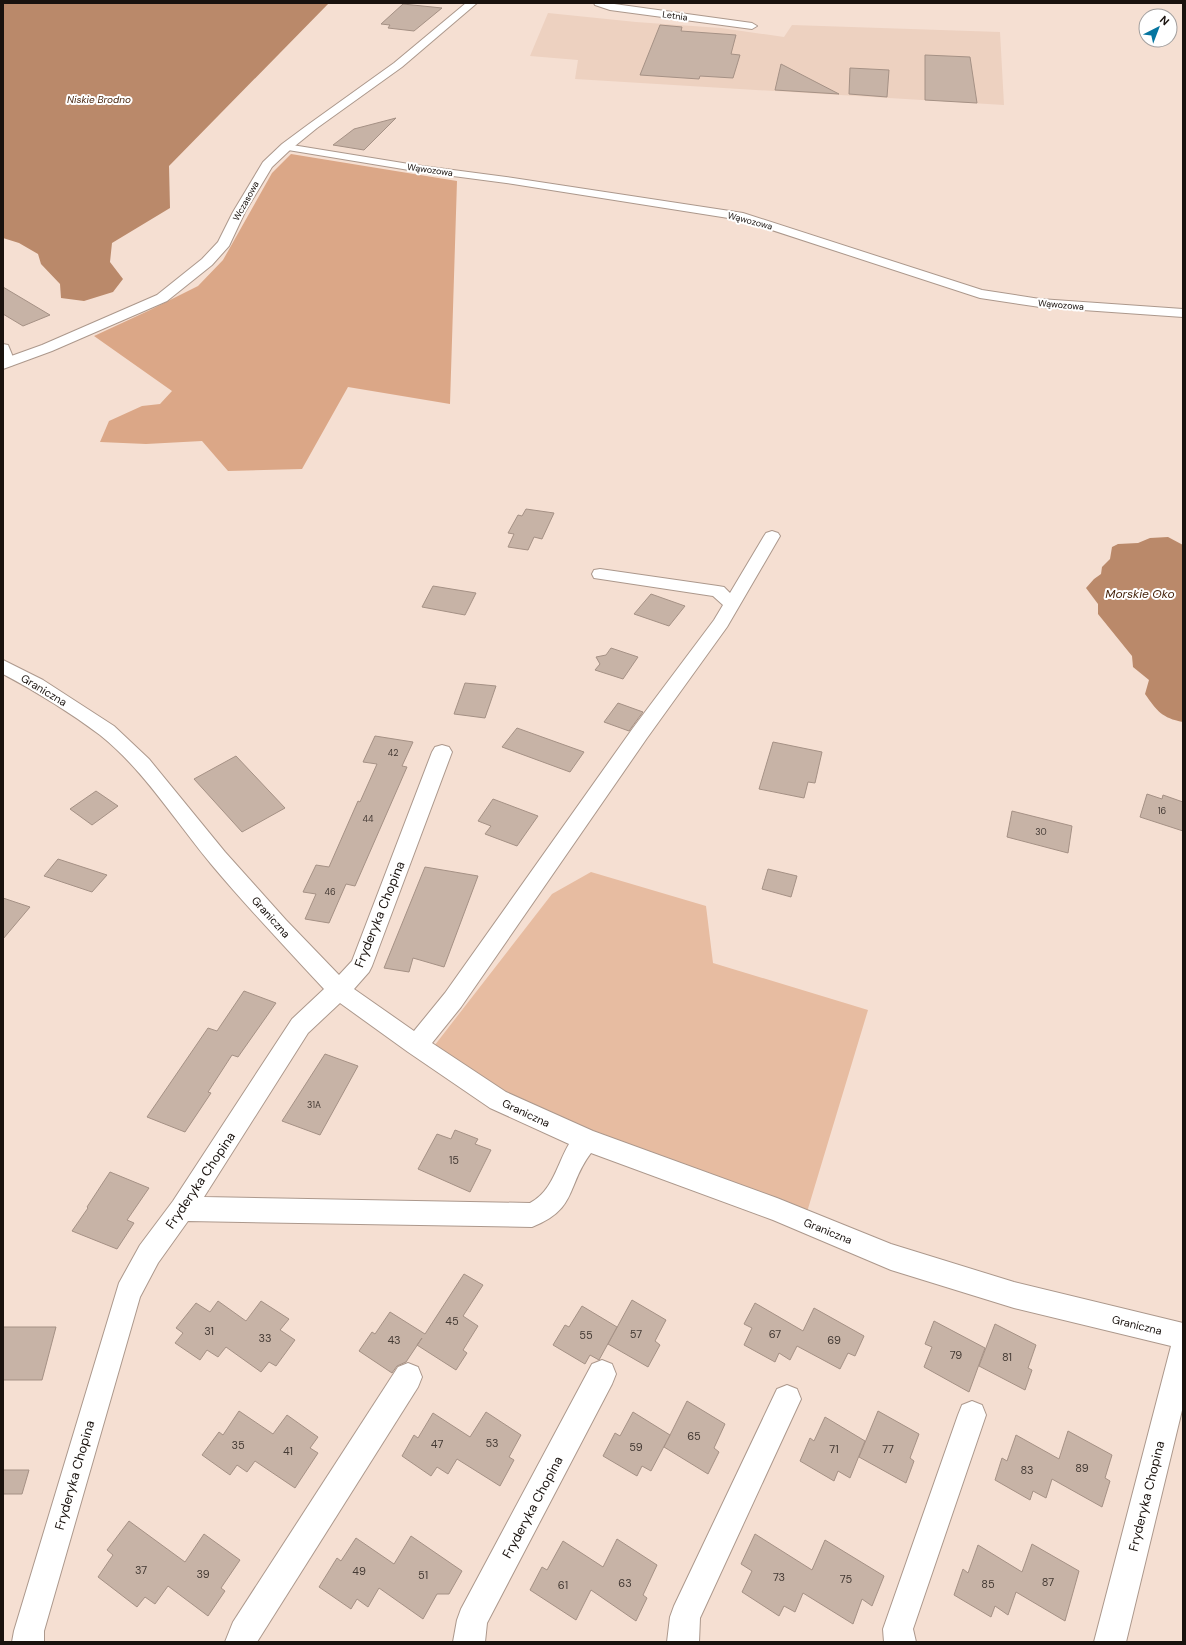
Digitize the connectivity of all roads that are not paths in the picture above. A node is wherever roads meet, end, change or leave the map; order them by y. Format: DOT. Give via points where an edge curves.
graph roads {
  1 [pos="472,3"];
  2 [pos="598,3"];
  3 [pos="752,26"];
  4 [pos="286,147"];
  5 [pos="1183,313"];
  6 [pos="3,348"];
  7 [pos="5,363"];
  8 [pos="772,536"];
  9 [pos="600,574"];
  10 [pos="732,604"];
  11 [pos="3,666"];
  12 [pos="442,752"];
  13 [pos="339,990"];
  14 [pos="416,1045"];
  15 [pos="586,1140"];
  16 [pos="182,1209"];
  17 [pos="1183,1336"];
  18 [pos="1183,1350"];
  19 [pos="602,1374"];
  20 [pos="408,1377"];
  21 [pos="786,1399"];
  22 [pos="972,1415"];
  23 [pos="28,1642"];
  24 [pos="241,1642"];
  25 [pos="469,1642"];
  26 [pos="683,1642"];
  27 [pos="900,1642"];
  28 [pos="1110,1642"];
  1 -- 4 [label="street, Wczasowa" via="398,65"];
  2 -- 3 [label="street, Letnia" via="610,7"];
  4 -- 5 [label="street, Wąwozowa" via="743,217 980,294 1040,303"];
  4 -- 7 [label="street, Wczasowa" via="266,165 224,243 207,262 162,298 47,348"];
  6 -- 7 [label="street"];
  8 -- 10 [label="street"];
  9 -- 10 [label="street" via="718,591"];
  10 -- 14 [label="street" via="453,1000"];
  11 -- 13 [label="street, Graniczna" via="43,688 107,731 142,764 238,881"];
  12 -- 13 [label="street, Fryderyka Chopina" via="361,966"];
  13 -- 14 [label="street, Graniczna"];
  13 -- 16 [label="street, Fryderyka Chopina" via="300,1026"];
  14 -- 15 [label="street, Graniczna" via="498,1100"];
  15 -- 16 [label="street" via="575,1155 555,1199 544,1210 532,1215"];
  15 -- 17 [label="street, Graniczna" via="777,1210 891,1257 1014,1295"];
  16 -- 23 [label="street, Fryderyka Chopina" via="149,1254 128,1292 33,1616"];
  18 -- 28 [label="street, Fryderyka Chopina"];
  19 -- 25 [label="street, Fryderyka Chopina" via="472,1620"];
  20 -- 24 [label="street"];
  21 -- 26 [label="street" via="685,1616"];
  22 -- 27 [label="street" via="898,1629"];
}
